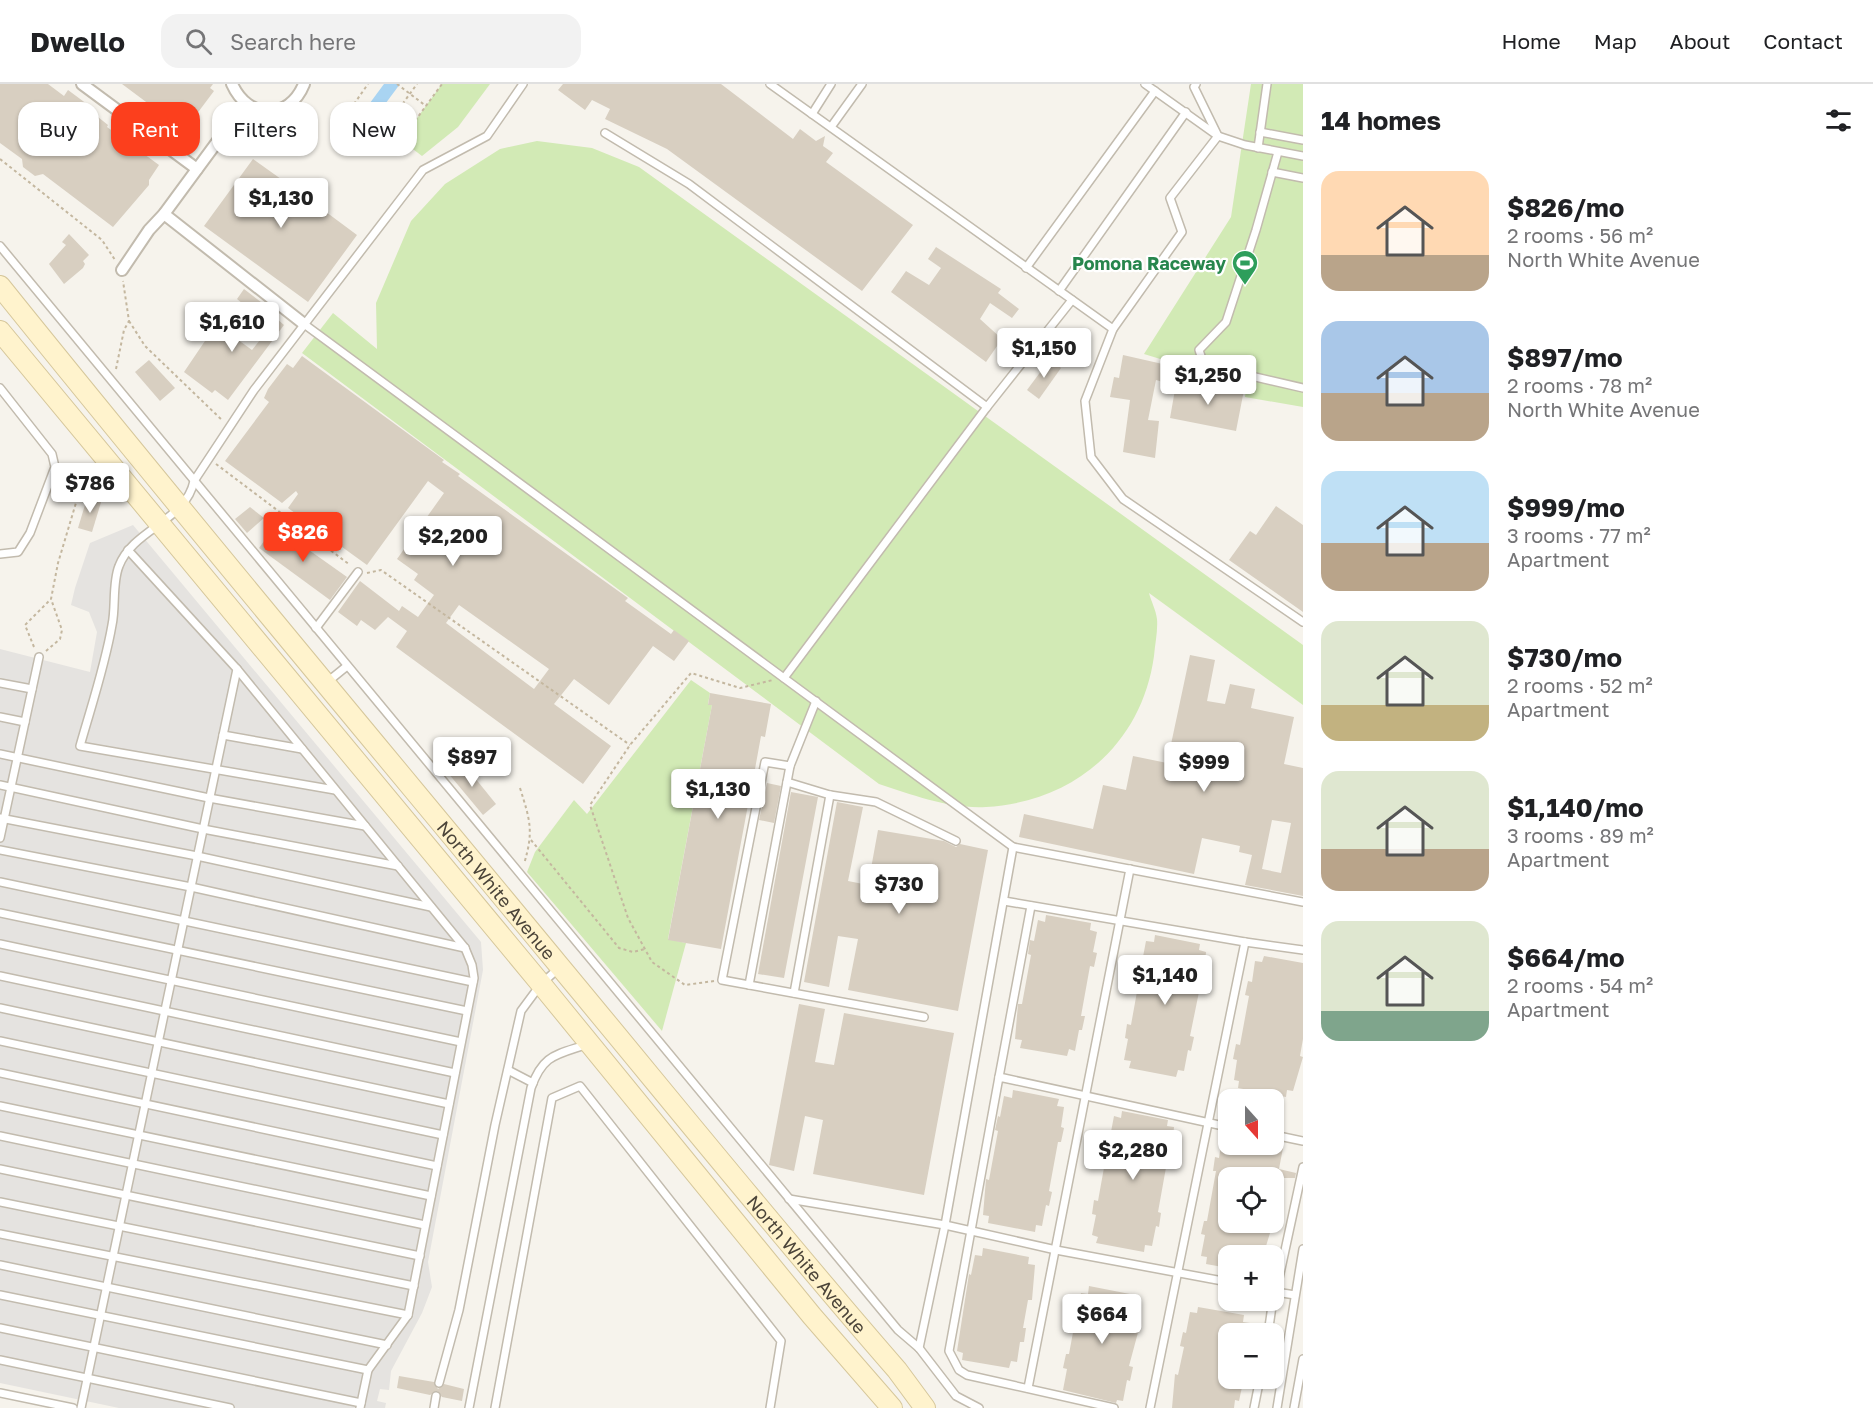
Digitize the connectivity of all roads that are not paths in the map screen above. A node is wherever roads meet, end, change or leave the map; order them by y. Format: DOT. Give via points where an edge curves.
graph roads {
  1 [pos="82,84"];
  2 [pos="232,84"];
  3 [pos="304,84"];
  4 [pos="523,84"];
  5 [pos="770,84"];
  6 [pos="831,84"];
  7 [pos="862,84"];
  8 [pos="1145,84"];
  9 [pos="1196,84"];
  10 [pos="1267,84"];
  11 [pos="1155,91"];
  12 [pos="244,102"];
  13 [pos="292,102"];
  14 [pos="1186,112"];
  15 [pos="812,114"];
  16 [pos="831,127"];
  17 [pos="1260,132"];
  18 [pos="605,133"];
  19 [pos="1218,135"];
  20 [pos="1303,140"];
  21 [pos="1258,148"];
  22 [pos="212,149"];
  23 [pos="1278,152"];
  24 [pos="1303,156"];
  25 [pos="197,169"];
  26 [pos="1272,172"];
  27 [pos="1303,178"];
  28 [pos="164,214"];
  29 [pos="0,246"];
  30 [pos="1026,268"];
  31 [pos="122,270"];
  32 [pos="0,286"];
  33 [pos="1059,291"];
  34 [pos="1072,300"];
  35 [pos="304,324"];
  36 [pos="1113,329"];
  37 [pos="0,331"];
  38 [pos="0,388"];
  39 [pos="1303,388"];
  40 [pos="987,407"];
  41 [pos="194,481"];
  42 [pos="178,508"];
  43 [pos="160,525"];
  44 [pos="128,550"];
  45 [pos="0,554"];
  46 [pos="358,572"];
  47 [pos="1303,622"];
  48 [pos="316,628"];
  49 [pos="39,657"];
  50 [pos="347,666"];
  51 [pos="237,669"];
  52 [pos="784,678"];
  53 [pos="0,682"];
  54 [pos="325,684"];
  55 [pos="32,689"];
  56 [pos="816,701"];
  57 [pos="0,717"];
  58 [pos="25,722"];
  59 [pos="223,735"];
  60 [pos="302,749"];
  61 [pos="0,754"];
  62 [pos="17,758"];
  63 [pos="790,766"];
  64 [pos="216,771"];
  65 [pos="787,782"];
  66 [pos="0,785"];
  67 [pos="11,787"];
  68 [pos="335,790"];
  69 [pos="830,795"];
  70 [pos="209,798"];
  71 [pos="2,818"];
  72 [pos="365,826"];
  73 [pos="203,829"];
  74 [pos="0,838"];
  75 [pos="956,841"];
  76 [pos="1013,847"];
  77 [pos="0,850"];
  78 [pos="197,856"];
  79 [pos="398,866"];
  80 [pos="1130,869"];
  81 [pos="0,882"];
  82 [pos="191,887"];
  83 [pos="1004,901"];
  84 [pos="1303,902"];
  85 [pos="1031,906"];
  86 [pos="431,907"];
  87 [pos="0,913"];
  88 [pos="184,920"];
  89 [pos="1121,921"];
  90 [pos="1245,942"];
  91 [pos="0,944"];
  92 [pos="465,948"];
  93 [pos="178,949"];
  94 [pos="1303,950"];
  95 [pos="561,967"];
  96 [pos="0,976"];
  97 [pos="171,981"];
  98 [pos="473,982"];
  99 [pos="542,984"];
  100 [pos="749,985"];
  101 [pos="794,993"];
  102 [pos="0,1008"];
  103 [pos="165,1011"];
  104 [pos="467,1011"];
  105 [pos="924,1017"];
  106 [pos="0,1041"];
  107 [pos="158,1041"];
  108 [pos="461,1042"];
  109 [pos="590,1044"];
  110 [pos="508,1070"];
  111 [pos="152,1072"];
  112 [pos="0,1073"];
  113 [pos="455,1073"];
  114 [pos="999,1077"];
  115 [pos="533,1083"];
  116 [pos="1086,1097"];
  117 [pos="449,1104"];
  118 [pos="145,1105"];
  119 [pos="0,1106"];
  120 [pos="1209,1123"];
  121 [pos="1218,1125"];
  122 [pos="139,1134"];
  123 [pos="443,1135"];
  124 [pos="0,1136"];
  125 [pos="1284,1137"];
  126 [pos="1303,1141"];
  127 [pos="133,1164"];
  128 [pos="437,1166"];
  129 [pos="1303,1167"];
  130 [pos="0,1169"];
  131 [pos="126,1196"];
  132 [pos="431,1196"];
  133 [pos="789,1199"];
  134 [pos="0,1202"];
  135 [pos="945,1225"];
  136 [pos="425,1226"];
  137 [pos="119,1227"];
  138 [pos="972,1231"];
  139 [pos="0,1234"];
  140 [pos="1303,1249"];
  141 [pos="1056,1250"];
  142 [pos="1284,1252"];
  143 [pos="420,1256"];
  144 [pos="113,1257"];
  145 [pos="0,1264"];
  146 [pos="1180,1271"];
  147 [pos="1218,1280"];
  148 [pos="414,1286"];
  149 [pos="106,1287"];
  150 [pos="1284,1293"];
  151 [pos="0,1295"];
  152 [pos="1295,1295"];
  153 [pos="101,1315"];
  154 [pos="408,1315"];
  155 [pos="0,1328"];
  156 [pos="387,1346"];
  157 [pos="94,1347"];
  158 [pos="919,1348"];
  159 [pos="1303,1359"];
  160 [pos="0,1360"];
  161 [pos="368,1370"];
  162 [pos="87,1379"];
  163 [pos="439,1383"];
  164 [pos="1028,1388"];
  165 [pos="1258,1389"];
  166 [pos="0,1393"];
  167 [pos="436,1396"];
  168 [pos="919,1401"];
  169 [pos="360,1405"];
  170 [pos="73,1408"];
  171 [pos="81,1408"];
  172 [pos="230,1408"];
  173 [pos="434,1408"];
  174 [pos="469,1408"];
  175 [pos="495,1408"];
  176 [pos="770,1408"];
  177 [pos="893,1408"];
  178 [pos="979,1408"];
  179 [pos="1114,1408"];
  180 [pos="1150,1408"];
  181 [pos="1254,1408"];
  182 [pos="1277,1408"];
  183 [pos="1294,1408"];
  1 -- 25 [label="street"];
  2 -- 12 [label="street"];
  3 -- 13 [label="street"];
  4 -- 35 [label="lane" via="487,136 423,170"];
  5 -- 15 [label="lane"];
  6 -- 15 [label="lane"];
  7 -- 16 [label="lane"];
  8 -- 11 [label="lane"];
  9 -- 19 [label="lane" via="1194,87"];
  10 -- 17 [label="lane"];
  11 -- 14 [label="lane"];
  11 -- 30 [label="lane"];
  14 -- 19 [label="lane"];
  14 -- 33 [label="lane"];
  15 -- 16 [label="lane"];
  16 -- 30 [label="lane"];
  17 -- 20 [label="lane"];
  17 -- 21 [label="lane"];
  18 -- 40 [label="lane" via="688,184"];
  19 -- 21 [label="lane"];
  19 -- 36 [label="lane" via="1170,198 1182,232"];
  21 -- 23 [label="lane"];
  22 -- 25 [label="street"];
  23 -- 24 [label="lane"];
  23 -- 26 [label="lane"];
  25 -- 28 [label="street"];
  26 -- 27 [label="lane"];
  26 -- 39 [label="lane" via="1226,321 1199,350 1204,364"];
  28 -- 31 [label="street"];
  28 -- 35 [label="street"];
  29 -- 41 [label="lane"];
  30 -- 33 [label="lane"];
  32 -- 42 [label="main road, North White Avenue"];
  33 -- 34 [label="lane"];
  34 -- 36 [label="lane"];
  34 -- 40 [label="lane"];
  35 -- 41 [label="lane"];
  35 -- 52 [label="lane"];
  36 -- 47 [label="lane" via="1085,401 1091,457 1123,499"];
  37 -- 43 [label="main road, North White Avenue"];
  38 -- 45 [label="lane" via="52,454 55,467 30,533 18,552"];
  40 -- 52 [label="lane"];
  41 -- 42 [label="lane" via="193,490"];
  41 -- 48 [label="lane"];
  42 -- 43 [label="lane"];
  42 -- 54 [label="main road, North White Avenue"];
  43 -- 44 [label="lane"];
  43 -- 99 [label="main road, North White Avenue"];
  44 -- 51 [label="lane"];
  44 -- 64 [label="lane" via="118,566 112,625 80,746"];
  46 -- 48 [label="lane"];
  48 -- 50 [label="lane"];
  49 -- 55 [label="lane"];
  50 -- 54 [label="lane"];
  50 -- 133 [label="lane"];
  51 -- 59 [label="lane"];
  51 -- 60 [label="lane"];
  52 -- 56 [label="lane"];
  53 -- 55 [label="lane"];
  54 -- 95 [label="main road, North White Avenue"];
  55 -- 58 [label="lane"];
  56 -- 63 [label="lane"];
  56 -- 76 [label="lane"];
  57 -- 58 [label="lane"];
  58 -- 62 [label="lane"];
  59 -- 60 [label="lane"];
  59 -- 64 [label="lane"];
  60 -- 68 [label="lane"];
  61 -- 62 [label="lane"];
  62 -- 67 [label="lane"];
  62 -- 70 [label="lane"];
  63 -- 65 [label="lane"];
  63 -- 100 [label="lane" via="765,762 722,980"];
  64 -- 68 [label="lane"];
  64 -- 70 [label="lane"];
  65 -- 69 [label="lane"];
  65 -- 100 [label="lane"];
  66 -- 67 [label="lane"];
  67 -- 71 [label="lane"];
  67 -- 73 [label="lane"];
  68 -- 72 [label="lane"];
  69 -- 75 [label="lane" via="876,802"];
  69 -- 101 [label="lane"];
  70 -- 72 [label="lane"];
  70 -- 73 [label="lane"];
  71 -- 74 [label="lane"];
  71 -- 78 [label="lane"];
  72 -- 79 [label="lane"];
  73 -- 78 [label="lane"];
  73 -- 79 [label="lane"];
  76 -- 80 [label="lane"];
  76 -- 83 [label="lane"];
  77 -- 82 [label="lane"];
  78 -- 82 [label="lane"];
  78 -- 86 [label="lane"];
  79 -- 86 [label="lane"];
  80 -- 84 [label="lane"];
  80 -- 89 [label="lane"];
  81 -- 88 [label="lane"];
  82 -- 88 [label="lane"];
  82 -- 92 [label="lane"];
  83 -- 85 [label="lane"];
  83 -- 135 [label="lane"];
  85 -- 89 [label="lane"];
  85 -- 114 [label="lane"];
  86 -- 92 [label="lane"];
  87 -- 93 [label="lane"];
  88 -- 93 [label="lane"];
  88 -- 98 [label="lane"];
  89 -- 90 [label="lane"];
  89 -- 116 [label="lane"];
  90 -- 94 [label="lane"];
  90 -- 120 [label="lane"];
  91 -- 97 [label="lane"];
  92 -- 98 [label="lane"];
  93 -- 97 [label="lane"];
  93 -- 104 [label="lane"];
  95 -- 99 [label="lane"];
  95 -- 168 [label="main road, North White Avenue"];
  96 -- 103 [label="lane"];
  97 -- 103 [label="lane"];
  97 -- 108 [label="lane"];
  98 -- 104 [label="lane"];
  99 -- 109 [label="main road, North White Avenue"];
  99 -- 110 [label="lane" via="521,1011"];
  100 -- 101 [label="lane"];
  101 -- 105 [label="lane"];
  102 -- 107 [label="lane"];
  103 -- 107 [label="lane"];
  103 -- 113 [label="lane"];
  104 -- 108 [label="lane"];
  106 -- 111 [label="lane"];
  107 -- 111 [label="lane"];
  107 -- 117 [label="lane"];
  108 -- 113 [label="lane"];
  109 -- 115 [label="lane" via="548,1059 538,1068"];
  109 -- 177 [label="main road, North White Avenue" via="812,1316"];
  110 -- 115 [label="lane"];
  110 -- 163 [label="lane" via="459,1310"];
  111 -- 118 [label="lane"];
  111 -- 123 [label="lane"];
  112 -- 118 [label="lane"];
  113 -- 117 [label="lane"];
  114 -- 116 [label="lane"];
  114 -- 138 [label="lane"];
  115 -- 174 [label="lane"];
  116 -- 120 [label="lane"];
  116 -- 141 [label="lane"];
  117 -- 123 [label="lane"];
  118 -- 122 [label="lane"];
  118 -- 128 [label="lane"];
  119 -- 122 [label="lane"];
  120 -- 121 [label="lane"];
  120 -- 146 [label="lane"];
  122 -- 127 [label="lane"];
  122 -- 132 [label="lane"];
  123 -- 128 [label="lane"];
  124 -- 127 [label="lane"];
  125 -- 126 [label="lane"];
  127 -- 131 [label="lane"];
  127 -- 136 [label="lane"];
  128 -- 132 [label="lane"];
  129 -- 142 [label="lane"];
  130 -- 131 [label="lane"];
  131 -- 137 [label="lane"];
  131 -- 143 [label="lane"];
  132 -- 136 [label="lane"];
  133 -- 135 [label="lane"];
  133 -- 158 [label="lane" via="898,1330"];
  134 -- 137 [label="lane"];
  135 -- 138 [label="lane"];
  135 -- 158 [label="lane"];
  136 -- 143 [label="lane"];
  137 -- 144 [label="lane"];
  137 -- 148 [label="lane"];
  138 -- 141 [label="lane"];
  138 -- 164 [label="lane" via="949,1351 959,1370 967,1375"];
  139 -- 144 [label="lane"];
  140 -- 152 [label="lane"];
  141 -- 146 [label="lane"];
  141 -- 164 [label="lane"];
  143 -- 148 [label="lane"];
  144 -- 149 [label="lane"];
  144 -- 154 [label="lane"];
  145 -- 149 [label="lane"];
  146 -- 147 [label="lane"];
  146 -- 180 [label="lane"];
  148 -- 154 [label="lane"];
  149 -- 153 [label="lane"];
  149 -- 156 [label="lane"];
  150 -- 152 [label="lane"];
  151 -- 153 [label="lane"];
  152 -- 182 [label="lane"];
  153 -- 157 [label="lane"];
  153 -- 161 [label="lane"];
  154 -- 156 [label="lane"];
  155 -- 157 [label="lane"];
  156 -- 161 [label="lane"];
  157 -- 162 [label="lane"];
  157 -- 169 [label="lane"];
  158 -- 178 [label="lane" via="956,1396"];
  159 -- 183 [label="lane"];
  160 -- 162 [label="lane"];
  161 -- 169 [label="lane"];
  162 -- 171 [label="lane"];
  162 -- 172 [label="lane"];
  164 -- 179 [label="lane"];
  165 -- 181 [label="lane"];
  166 -- 170 [label="lane"];
  167 -- 173 [label="lane"];
  168 -- 177 [label="lane"];
  175 -- 176 [label="lane" via="552,1098 580,1086 781,1341"];
}
